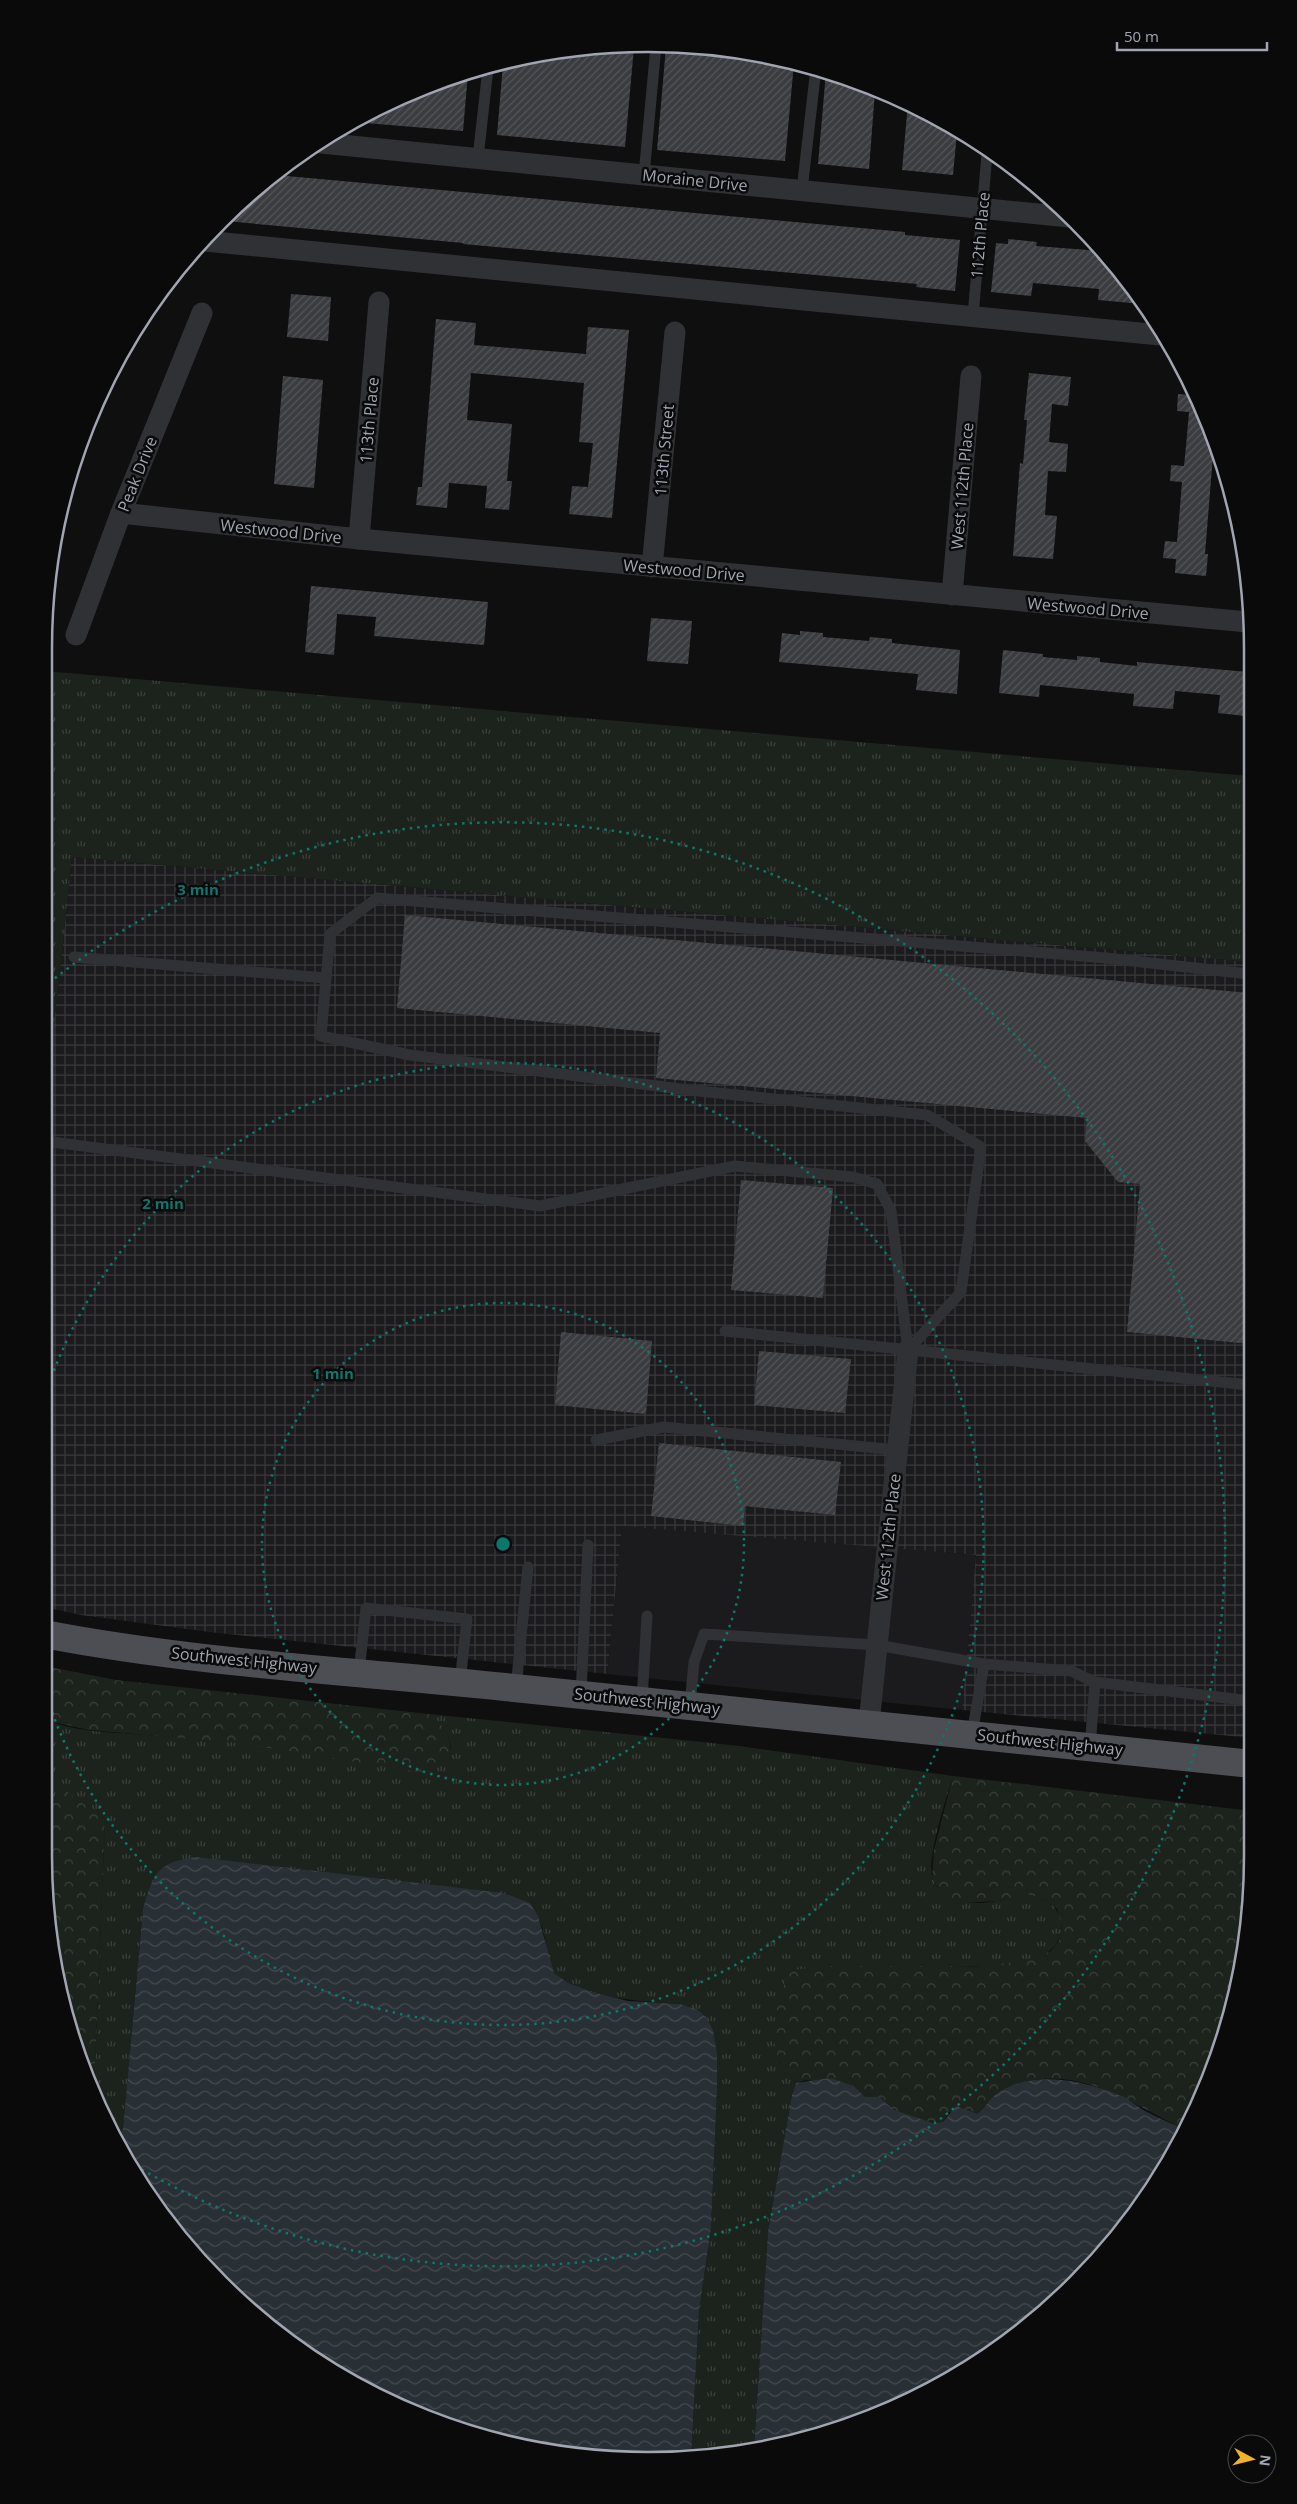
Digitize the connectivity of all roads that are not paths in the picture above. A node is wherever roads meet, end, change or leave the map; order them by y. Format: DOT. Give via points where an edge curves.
graph roads {
  1 [pos="655,52"];
  2 [pos="487,75"];
  3 [pos="815,77"];
  4 [pos="332,144"];
  5 [pos="478,158"];
  6 [pos="987,158"];
  7 [pos="644,175"];
  8 [pos="802,190"];
  9 [pos="982,209"];
  10 [pos="1058,216"];
  11 [pos="213,242"];
  12 [pos="380,302"];
  13 [pos="202,313"];
  14 [pos="973,316"];
  15 [pos="675,332"];
  16 [pos="1155,335"];
  17 [pos="972,376"];
  18 [pos="121,513"];
  19 [pos="359,539"];
  20 [pos="652,567"];
  21 [pos="952,596"];
  22 [pos="1243,622"];
  23 [pos="76,635"];
  24 [pos="74,957"];
  25 [pos="1244,973"];
  26 [pos="326,978"];
  27 [pos="52,1142"];
  28 [pos="725,1331"];
  29 [pos="908,1350"];
  30 [pos="1244,1384"];
  31 [pos="596,1440"];
  32 [pos="897,1450"];
  33 [pos="588,1545"];
  34 [pos="528,1567"];
  35 [pos="647,1616"];
  36 [pos="52,1635"];
  37 [pos="877,1645"];
  38 [pos="984,1664"];
  39 [pos="359,1672"];
  40 [pos="460,1682"];
  41 [pos="1096,1682"];
  42 [pos="516,1688"];
  43 [pos="581,1694"];
  44 [pos="642,1700"];
  45 [pos="1244,1700"];
  46 [pos="690,1705"];
  47 [pos="869,1723"];
  48 [pos="972,1734"];
  49 [pos="1090,1747"];
  50 [pos="1244,1763"];
  1 -- 7 [label="lane"];
  2 -- 5 [label="lane"];
  3 -- 8 [label="lane"];
  4 -- 5 [label="street, Moraine Drive"];
  5 -- 7 [label="street, Moraine Drive"];
  6 -- 9 [label="lane, 112th Place"];
  7 -- 8 [label="street, Moraine Drive"];
  8 -- 9 [label="street, Moraine Drive"];
  9 -- 10 [label="street, Moraine Drive"];
  9 -- 14 [label="lane, 112th Place"];
  11 -- 14 [label="street"];
  12 -- 19 [label="street, 113th Place"];
  13 -- 18 [label="street, Peak Drive"];
  14 -- 16 [label="street"];
  15 -- 20 [label="street, 113th Street"];
  17 -- 21 [label="street, West 112th Place"];
  18 -- 19 [label="street, Westwood Drive"];
  18 -- 23 [label="street, Peak Drive"];
  19 -- 20 [label="street, Westwood Drive"];
  20 -- 21 [label="street, Westwood Drive"];
  21 -- 22 [label="street, Westwood Drive"];
  24 -- 26 [label="lane"];
  25 -- 26 [label="lane" via="1106,958 377,898 330,934"];
  26 -- 29 [label="lane" via="321,1036 410,1056 926,1115 981,1147 961,1292"];
  27 -- 29 [label="lane" via="540,1206 736,1166 852,1177 877,1184 891,1211"];
  28 -- 29 [label="lane"];
  29 -- 30 [label="lane"];
  29 -- 32 [label="street, West 112th Place"];
  31 -- 32 [label="lane" via="664,1427"];
  32 -- 37 [label="street, West 112th Place"];
  33 -- 43 [label="lane"];
  34 -- 42 [label="lane"];
  35 -- 44 [label="lane"];
  36 -- 39 [label="main road, Southwest Highway" via="105,1645"];
  37 -- 38 [label="lane"];
  37 -- 46 [label="lane" via="704,1634 694,1662"];
  37 -- 47 [label="street, West 112th Place"];
  38 -- 41 [label="lane" via="1071,1671"];
  38 -- 48 [label="lane"];
  39 -- 40 [label="main road, Southwest Highway"];
  39 -- 40 [label="lane" via="366,1608 467,1620"];
  40 -- 42 [label="main road, Southwest Highway"];
  41 -- 45 [label="lane"];
  41 -- 49 [label="lane"];
  42 -- 43 [label="main road, Southwest Highway"];
  43 -- 44 [label="main road, Southwest Highway"];
  44 -- 46 [label="main road, Southwest Highway"];
  46 -- 47 [label="main road, Southwest Highway"];
  47 -- 48 [label="main road, Southwest Highway"];
  48 -- 49 [label="main road, Southwest Highway"];
  49 -- 50 [label="main road, Southwest Highway"];
}
